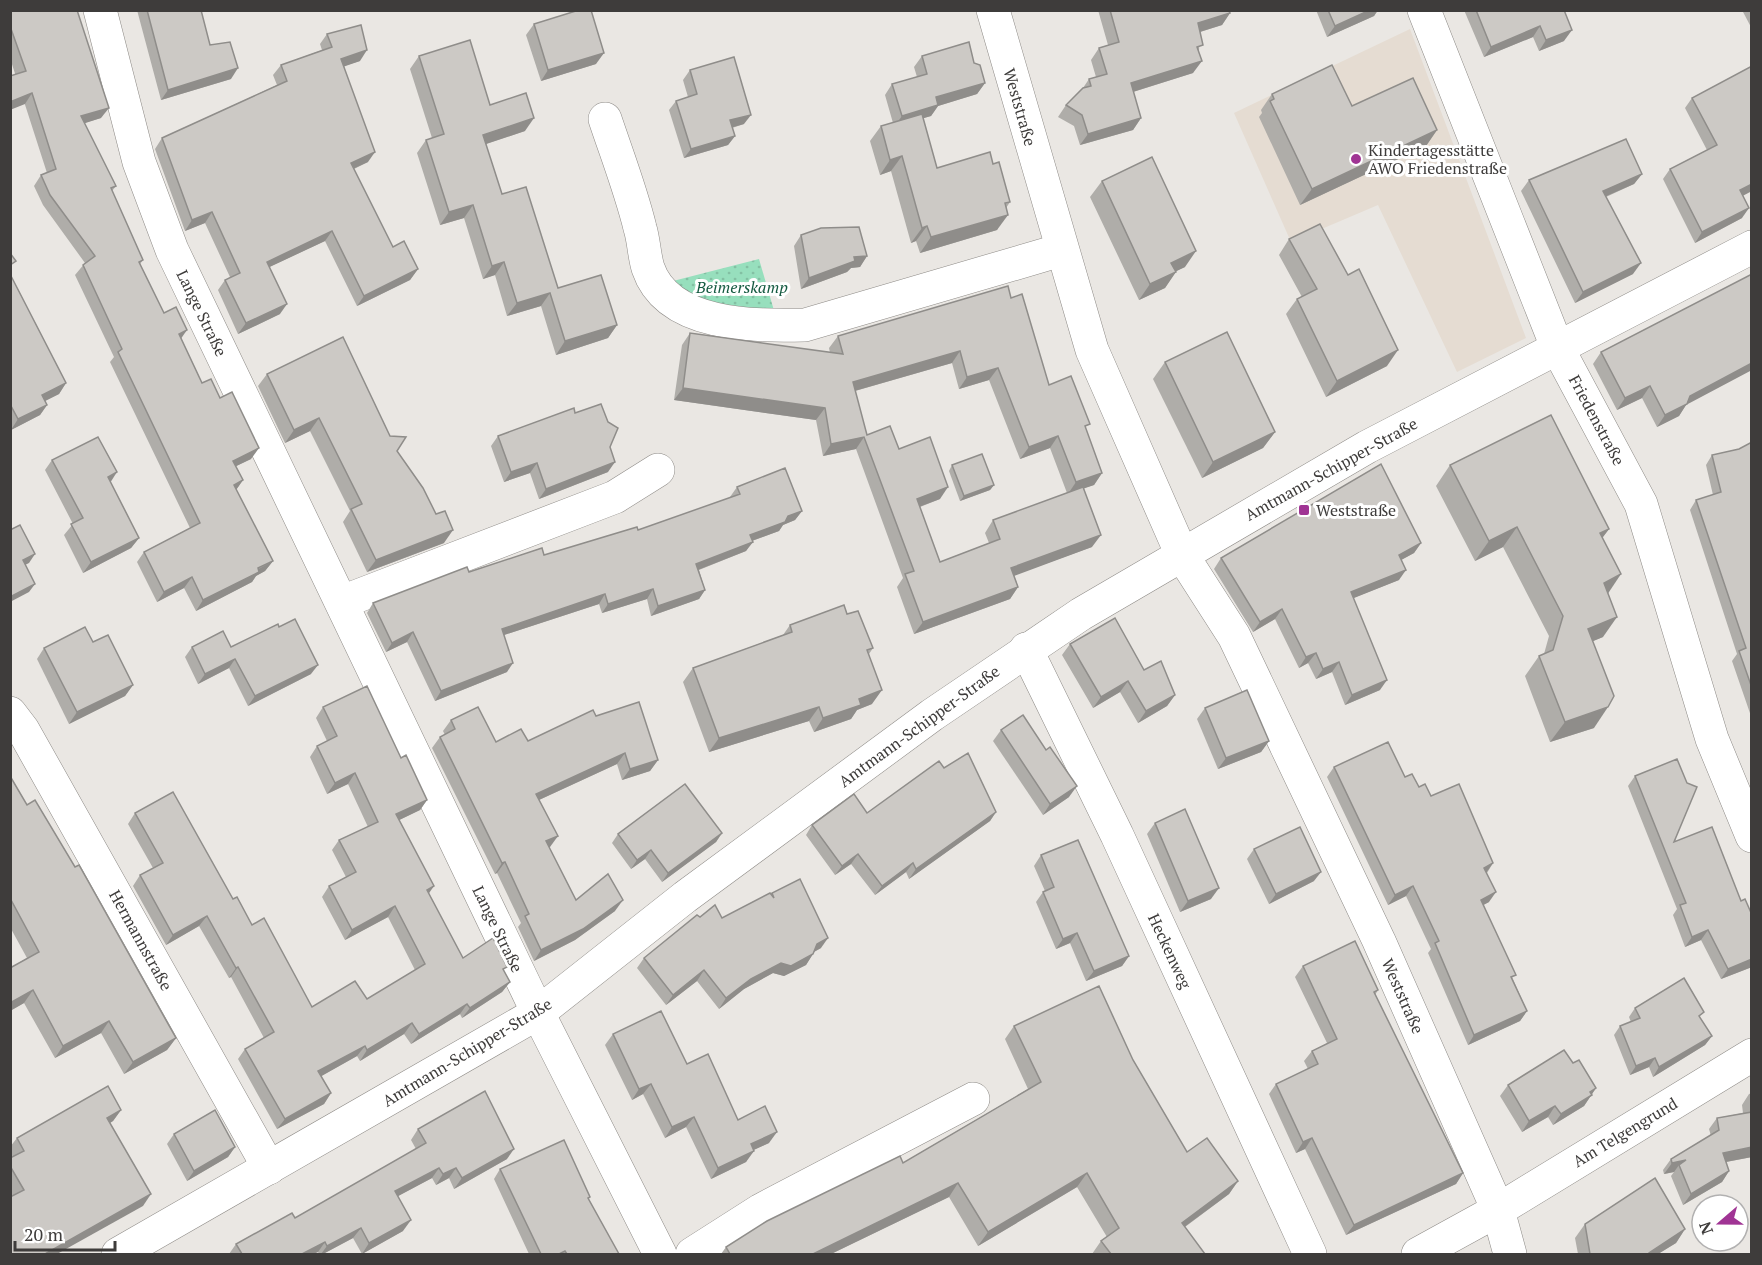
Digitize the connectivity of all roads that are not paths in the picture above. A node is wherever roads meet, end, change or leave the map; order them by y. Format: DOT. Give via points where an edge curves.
graph roads {
  1 [pos="100,10"];
  2 [pos="993,10"];
  3 [pos="1424,10"];
  4 [pos="605,119"];
  5 [pos="1752,247"];
  6 [pos="1061,250"];
  7 [pos="1557,347"];
  8 [pos="658,470"];
  9 [pos="1182,555"];
  10 [pos="342,602"];
  11 [pos="1026,649"];
  12 [pos="10,713"];
  13 [pos="1752,836"];
  14 [pos="538,1013"];
  15 [pos="1752,1055"];
  16 [pos="974,1099"];
  17 [pos="269,1168"];
  18 [pos="1498,1210"];
  19 [pos="118,1254"];
  20 [pos="660,1254"];
  21 [pos="692,1254"];
  22 [pos="1310,1254"];
  23 [pos="1418,1254"];
  24 [pos="1510,1254"];
  1 -- 10 [label="street, Lange Straße" via="139,162 172,250"];
  2 -- 6 [label="street, Weststraße"];
  3 -- 7 [label="street, Friedenstraße"];
  4 -- 6 [label="street" via="649,269 662,292 692,314 762,326 805,325"];
  5 -- 7 [label="street, Amtmann-Schipper-Straße"];
  6 -- 9 [label="street, Weststraße" via="1092,350"];
  7 -- 9 [label="street, Amtmann-Schipper-Straße" via="1367,447"];
  7 -- 13 [label="street, Friedenstraße" via="1641,504 1712,739"];
  8 -- 10 [label="street" via="615,497"];
  9 -- 11 [label="street, Amtmann-Schipper-Straße"];
  9 -- 18 [label="street, Weststraße" via="1234,636 1379,941"];
  10 -- 14 [label="street, Lange Straße"];
  11 -- 14 [label="street, Amtmann-Schipper-Straße" via="695,890"];
  11 -- 22 [label="street, Heckenweg"];
  12 -- 17 [label="street, Hermannstraße"];
  14 -- 17 [label="street, Amtmann-Schipper-Straße"];
  14 -- 20 [label="street, Lange Straße"];
  15 -- 18 [label="street, Am Telgengrund"];
  16 -- 21 [label="street" via="761,1210"];
  17 -- 19 [label="street, Amtmann-Schipper-Straße"];
  18 -- 23 [label="street"];
  18 -- 24 [label="street, Weststraße"];
}
